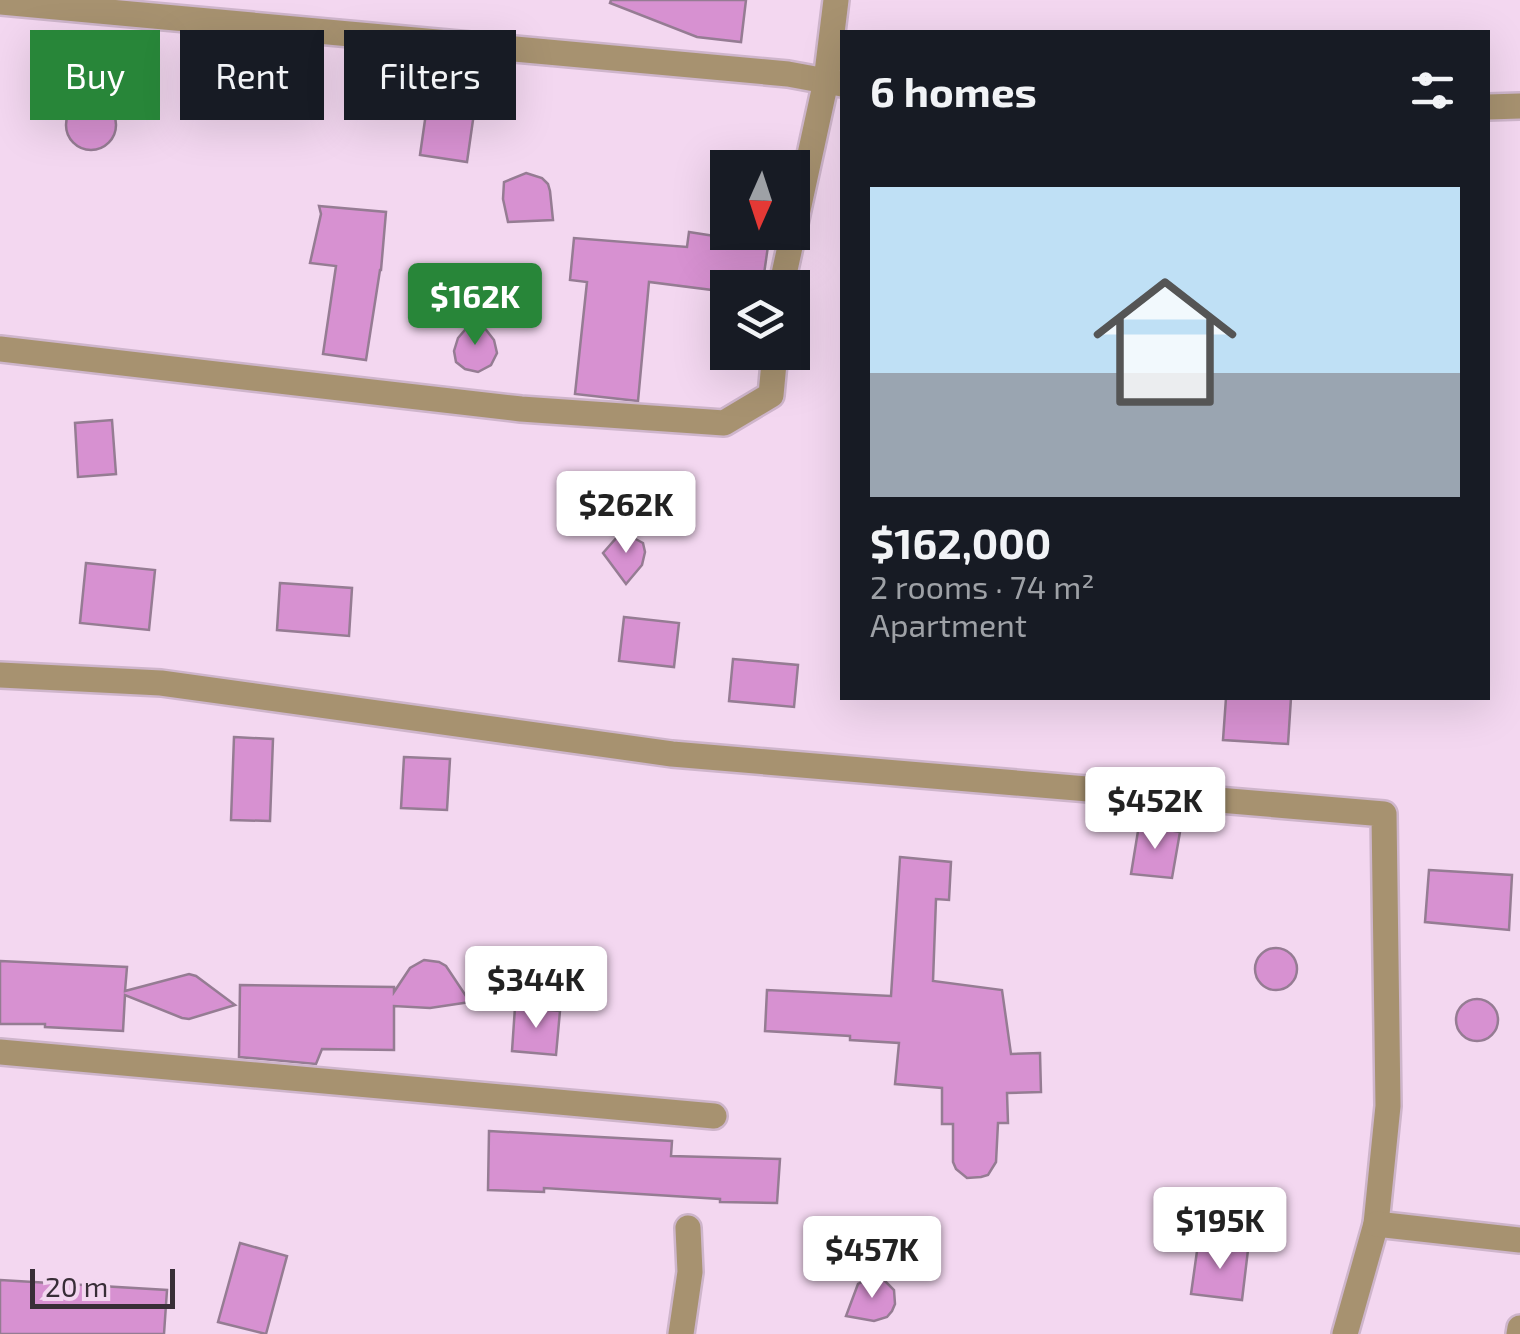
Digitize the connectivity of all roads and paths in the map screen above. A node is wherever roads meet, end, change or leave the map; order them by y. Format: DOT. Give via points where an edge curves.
graph roads {
  1 [pos="836,0"];
  2 [pos="0,2"];
  3 [pos="834,82"];
  4 [pos="1520,106"];
  5 [pos="1490,107"];
  6 [pos="786,270"];
  7 [pos="0,349"];
  8 [pos="773,370"];
  9 [pos="0,676"];
  10 [pos="0,1052"];
  11 [pos="714,1116"];
  12 [pos="1376,1224"];
  13 [pos="688,1228"];
  14 [pos="1520,1240"];
  15 [pos="681,1334"];
  16 [pos="1346,1334"];
  1 -- 3 [label="street"];
  2 -- 3 [label="street"];
  3 -- 6 [label="street"];
  4 -- 5 [label="street"];
  7 -- 8 [label="street" via="520,409 724,423 771,394"];
  9 -- 12 [label="street" via="161,682 672,754 1384,814 1388,1106"];
  10 -- 11 [label="street"];
  12 -- 14 [label="street"];
  12 -- 16 [label="street"];
  13 -- 15 [label="street"];
}
